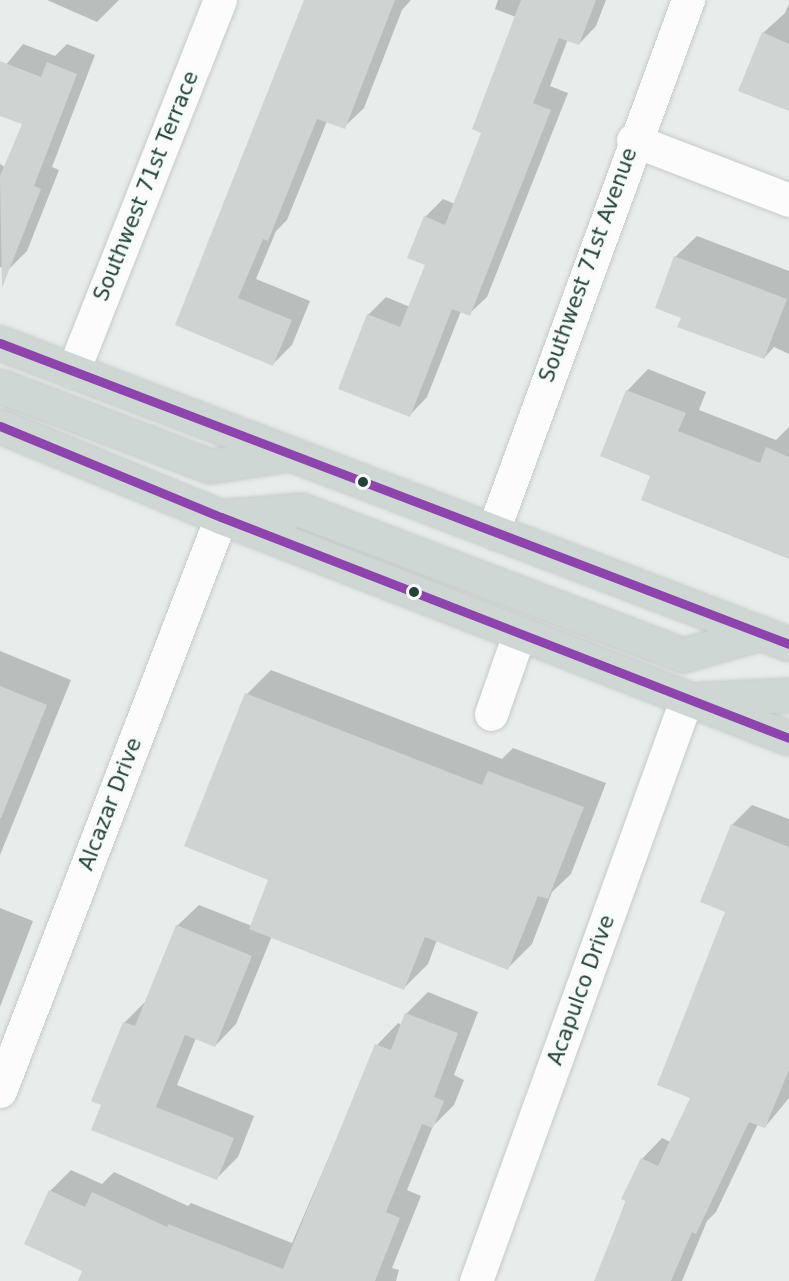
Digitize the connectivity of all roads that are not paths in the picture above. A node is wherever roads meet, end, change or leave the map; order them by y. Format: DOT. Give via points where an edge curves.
graph roads {
  1 [pos="220,0"];
  2 [pos="688,0"];
  3 [pos="633,140"];
  4 [pos="789,201"];
  5 [pos="0,343"];
  6 [pos="73,371"];
  7 [pos="0,386"];
  8 [pos="0,426"];
  9 [pos="289,455"];
  10 [pos="221,517"];
  11 [pos="493,531"];
  12 [pos="519,634"];
  13 [pos="775,639"];
  14 [pos="789,695"];
  15 [pos="686,700"];
  16 [pos="490,714"];
  17 [pos="789,738"];
  18 [pos="0,1091"];
  19 [pos="476,1281"];
  1 -- 6 [label="street, Southwest 71st Terrace"];
  2 -- 3 [label="street, Southwest 71st Avenue"];
  3 -- 4 [label="street"];
  3 -- 11 [label="street, Southwest 71st Avenue"];
  5 -- 6 [label="main road"];
  6 -- 9 [label="main road"];
  7 -- 9 [label="main road" via="210,466"];
  8 -- 10 [label="main road"];
  9 -- 11 [label="main road"];
  10 -- 12 [label="main road"];
  10 -- 13 [label="main road" via="301,510 683,655"];
  10 -- 18 [label="street, Alcazar Drive"];
  11 -- 13 [label="main road"];
  12 -- 15 [label="main road"];
  12 -- 16 [label="street"];
  14 -- 15 [label="main road"];
  15 -- 17 [label="main road"];
  15 -- 19 [label="street, Acapulco Drive"];
}
